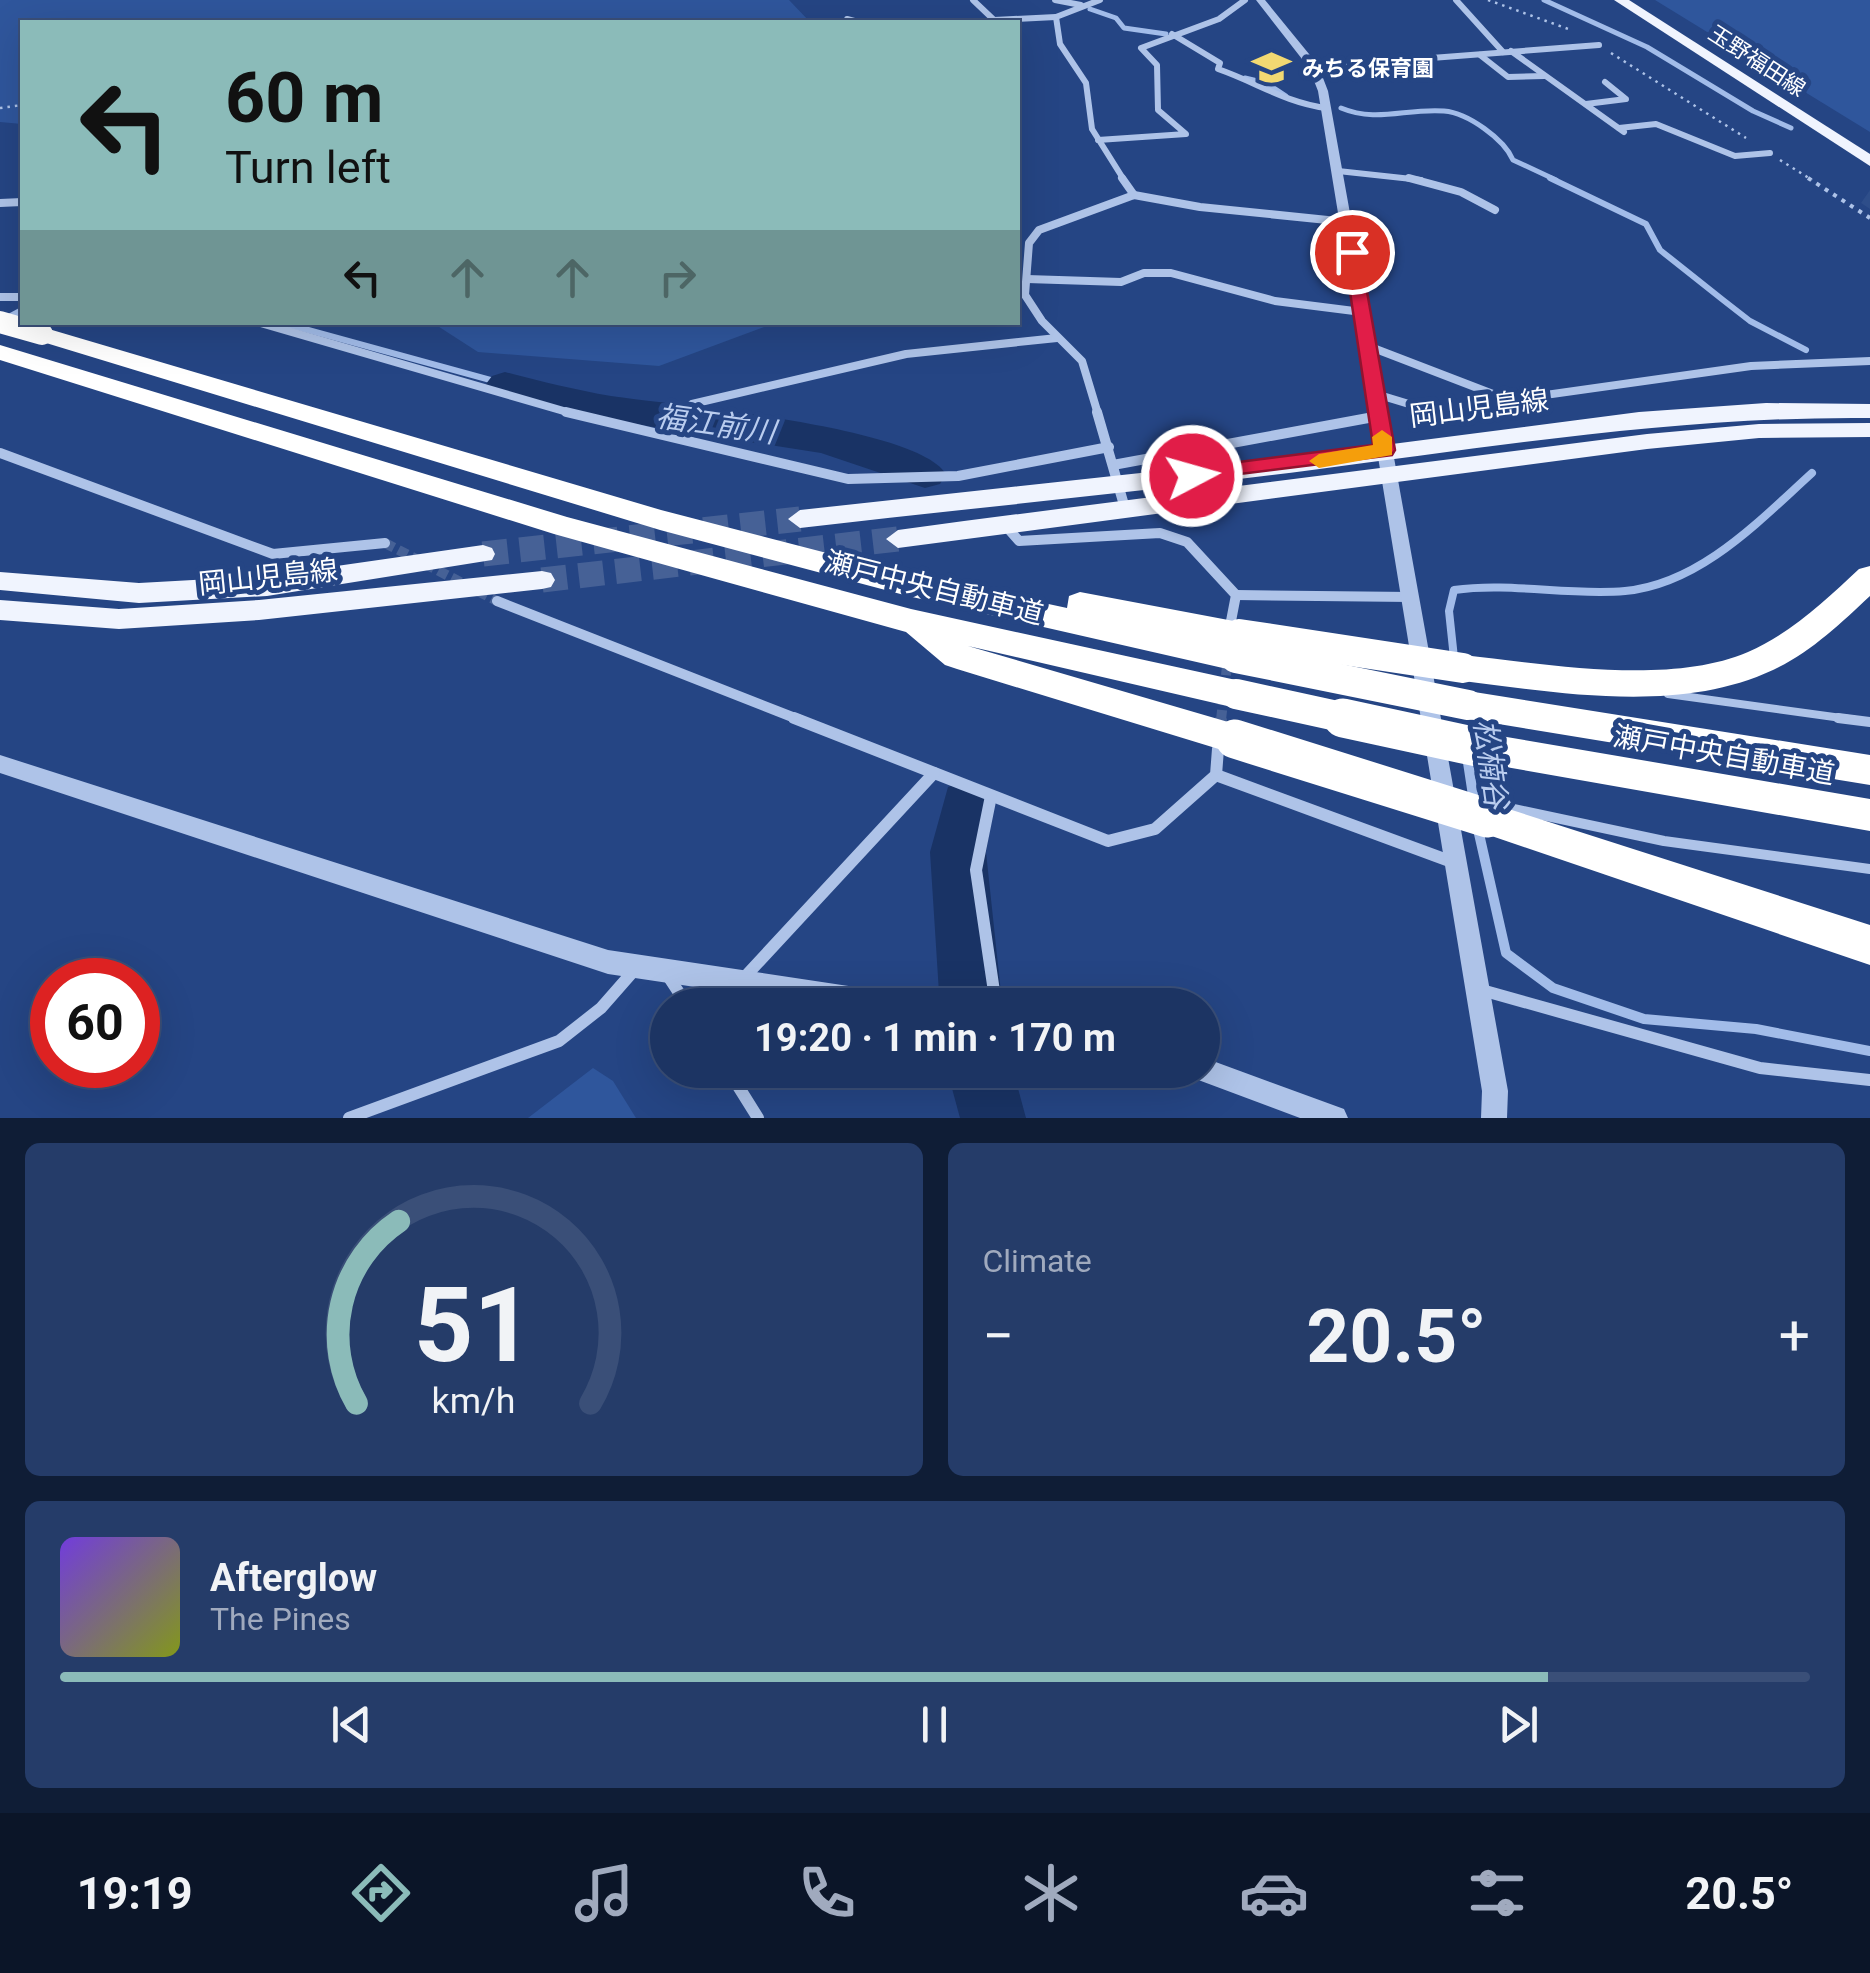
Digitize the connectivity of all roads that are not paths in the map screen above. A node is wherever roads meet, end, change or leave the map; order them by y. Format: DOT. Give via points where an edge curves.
graph roads {
  1 [pos="973,0"];
  2 [pos="1054,0"];
  3 [pos="1100,0"];
  4 [pos="1245,0"];
  5 [pos="1260,0"];
  6 [pos="1456,0"];
  7 [pos="1620,0"];
  8 [pos="1638,0"];
  9 [pos="1081,5"];
  10 [pos="1056,17"];
  11 [pos="847,19"];
  12 [pos="851,20"];
  13 [pos="992,20"];
  14 [pos="1009,20"];
  15 [pos="1171,34"];
  16 [pos="1599,45"];
  17 [pos="1507,52"];
  18 [pos="1480,54"];
  19 [pos="1314,67"];
  20 [pos="1545,76"];
  21 [pos="1605,82"];
  22 [pos="1586,104"];
  23 [pos="1326,108"];
  24 [pos="1098,140"];
  25 [pos="1870,146"];
  26 [pos="1770,154"];
  27 [pos="1870,161"];
  28 [pos="1338,171"];
  29 [pos="1134,194"];
  30 [pos="1494,210"];
  31 [pos="1347,222"];
  32 [pos="1027,279"];
  33 [pos="1362,312"];
  34 [pos="267,325"];
  35 [pos="32,326"];
  36 [pos="1057,338"];
  37 [pos="3,346"];
  38 [pos="1368,346"];
  39 [pos="1870,361"];
  40 [pos="1376,394"];
  41 [pos="1510,400"];
  42 [pos="1870,411"];
  43 [pos="1378,416"];
  44 [pos="1870,430"];
  45 [pos="668,436"];
  46 [pos="1109,447"];
  47 [pos="1384,450"];
  48 [pos="0,453"];
  49 [pos="1115,473"];
  50 [pos="1389,476"];
  51 [pos="1124,505"];
  52 [pos="800,519"];
  53 [pos="1004,523"];
  54 [pos="898,539"];
  55 [pos="386,543"];
  56 [pos="484,554"];
  57 [pos="1870,577"];
  58 [pos="542,580"];
  59 [pos="0,581"];
  60 [pos="1236,595"];
  61 [pos="1411,597"];
  62 [pos="497,601"];
  63 [pos="0,610"];
  64 [pos="911,621"];
  65 [pos="1235,638"];
  66 [pos="1574,680"];
  67 [pos="1870,722"];
  68 [pos="1227,744"];
  69 [pos="0,764"];
  70 [pos="1870,770"];
  71 [pos="934,773"];
  72 [pos="1216,776"];
  73 [pos="991,796"];
  74 [pos="1487,811"];
  75 [pos="1870,815"];
  76 [pos="1456,863"];
  77 [pos="1870,869"];
  78 [pos="1870,945"];
  79 [pos="638,967"];
  80 [pos="665,971"];
  81 [pos="740,982"];
  82 [pos="676,988"];
  83 [pos="780,988"];
  84 [pos="993,988"];
  85 [pos="1477,989"];
  86 [pos="1220,1075"];
  87 [pos="1870,1080"];
  88 [pos="739,1088"];
  89 [pos="350,1118"];
  90 [pos="758,1118"];
  91 [pos="1335,1118"];
  92 [pos="1494,1118"];
  1 -- 13 [label="street"];
  2 -- 9 [label="street"];
  3 -- 9 [label="street"];
  4 -- 15 [label="street" via="1216,24"];
  5 -- 19 [label="street"];
  6 -- 17 [label="street"];
  7 -- 27 [label="main road, 玉野福田線"];
  8 -- 25 [label="main road, 玉野福田線"];
  9 -- 10 [label="street"];
  10 -- 14 [label="street"];
  10 -- 24 [label="street" via="1060,48 1086,82 1084,101"];
  11 -- 12 [label="street"];
  15 -- 23 [label="street" via="1220,63 1218,69 1287,102"];
  15 -- 24 [label="street" via="1141,48 1157,65 1158,110 1186,134"];
  16 -- 17 [label="street"];
  17 -- 18 [label="street"];
  17 -- 20 [label="street"];
  18 -- 19 [label="street"];
  18 -- 20 [label="street" via="1508,78"];
  19 -- 23 [label="street"];
  20 -- 22 [label="street"];
  21 -- 22 [label="street" via="1626,100"];
  22 -- 26 [label="street" via="1621,130 1656,124 1735,156"];
  23 -- 28 [label="street"];
  24 -- 29 [label="street"];
  28 -- 30 [label="street" via="1385,170 1460,190"];
  28 -- 31 [label="street"];
  29 -- 31 [label="street"];
  29 -- 32 [label="street" via="1039,230 1029,243"];
  31 -- 33 [label="street"];
  32 -- 33 [label="street" via="1120,282 1171,273 1276,301"];
  32 -- 36 [label="street" via="1025,295"];
  33 -- 38 [label="street"];
  34 -- 45 [label="street"];
  35 -- 37 [label="street"];
  35 -- 65 [label="highway" via="660,520"];
  36 -- 45 [label="street" via="906,354 692,404"];
  36 -- 46 [label="street" via="1082,361"];
  37 -- 64 [label="highway, 瀬戸中央自動車道" via="564,527"];
  38 -- 40 [label="street"];
  38 -- 41 [label="street"];
  39 -- 41 [label="street" via="1751,366"];
  40 -- 41 [label="street" via="1432,411"];
  40 -- 43 [label="street"];
  42 -- 47 [label="main road, 岡山児島線" via="1639,419"];
  43 -- 47 [label="street"];
  43 -- 49 [label="street"];
  44 -- 50 [label="main road, 岡山児島線" via="1660,442"];
  45 -- 46 [label="street" via="874,480 958,476"];
  46 -- 49 [label="street"];
  47 -- 49 [label="main road, 岡山児島線" via="1288,465"];
  47 -- 50 [label="street"];
  48 -- 55 [label="street" via="274,554"];
  49 -- 51 [label="street"];
  49 -- 52 [label="main road, 岡山児島線"];
  50 -- 51 [label="main road, 岡山児島線"];
  50 -- 61 [label="street"];
  51 -- 53 [label="main road, 岡山児島線"];
  53 -- 54 [label="main road, 岡山児島線"];
  53 -- 60 [label="street" via="1020,542 1160,533 1187,542"];
  56 -- 59 [label="main road, 岡山児島線" via="268,586 138,593"];
  57 -- 66 [label="highway" via="1826,621 1757,663 1677,680"];
  58 -- 63 [label="main road, 岡山児島線" via="119,619"];
  60 -- 61 [label="street"];
  60 -- 65 [label="street"];
  61 -- 76 [label="street"];
  62 -- 71 [label="street"];
  64 -- 68 [label="highway" via="957,656"];
  64 -- 75 [label="highway, 瀬戸中央自動車道, bridge" via="1477,747"];
  65 -- 66 [label="highway, bridge"];
  65 -- 70 [label="highway, 瀬戸中央自動車道, bridge" via="1468,705"];
  66 -- 67 [label="lane"];
  68 -- 72 [label="street"];
  68 -- 74 [label="highway, bridge"];
  69 -- 79 [label="street" via="365,886"];
  71 -- 73 [label="street"];
  71 -- 81 [label="street"];
  72 -- 73 [label="street" via="1154,829 1108,841"];
  72 -- 76 [label="street"];
  73 -- 84 [label="street" via="976,870"];
  74 -- 77 [label="lane"];
  74 -- 78 [label="highway"];
  76 -- 85 [label="street"];
  79 -- 80 [label="street"];
  79 -- 89 [label="street" via="559,1041"];
  80 -- 81 [label="street"];
  80 -- 82 [label="street"];
  81 -- 83 [label="street"];
  85 -- 87 [label="street" via="1760,1068"];
  85 -- 92 [label="street"];
  86 -- 91 [label="street"];
  88 -- 90 [label="street"];
}
